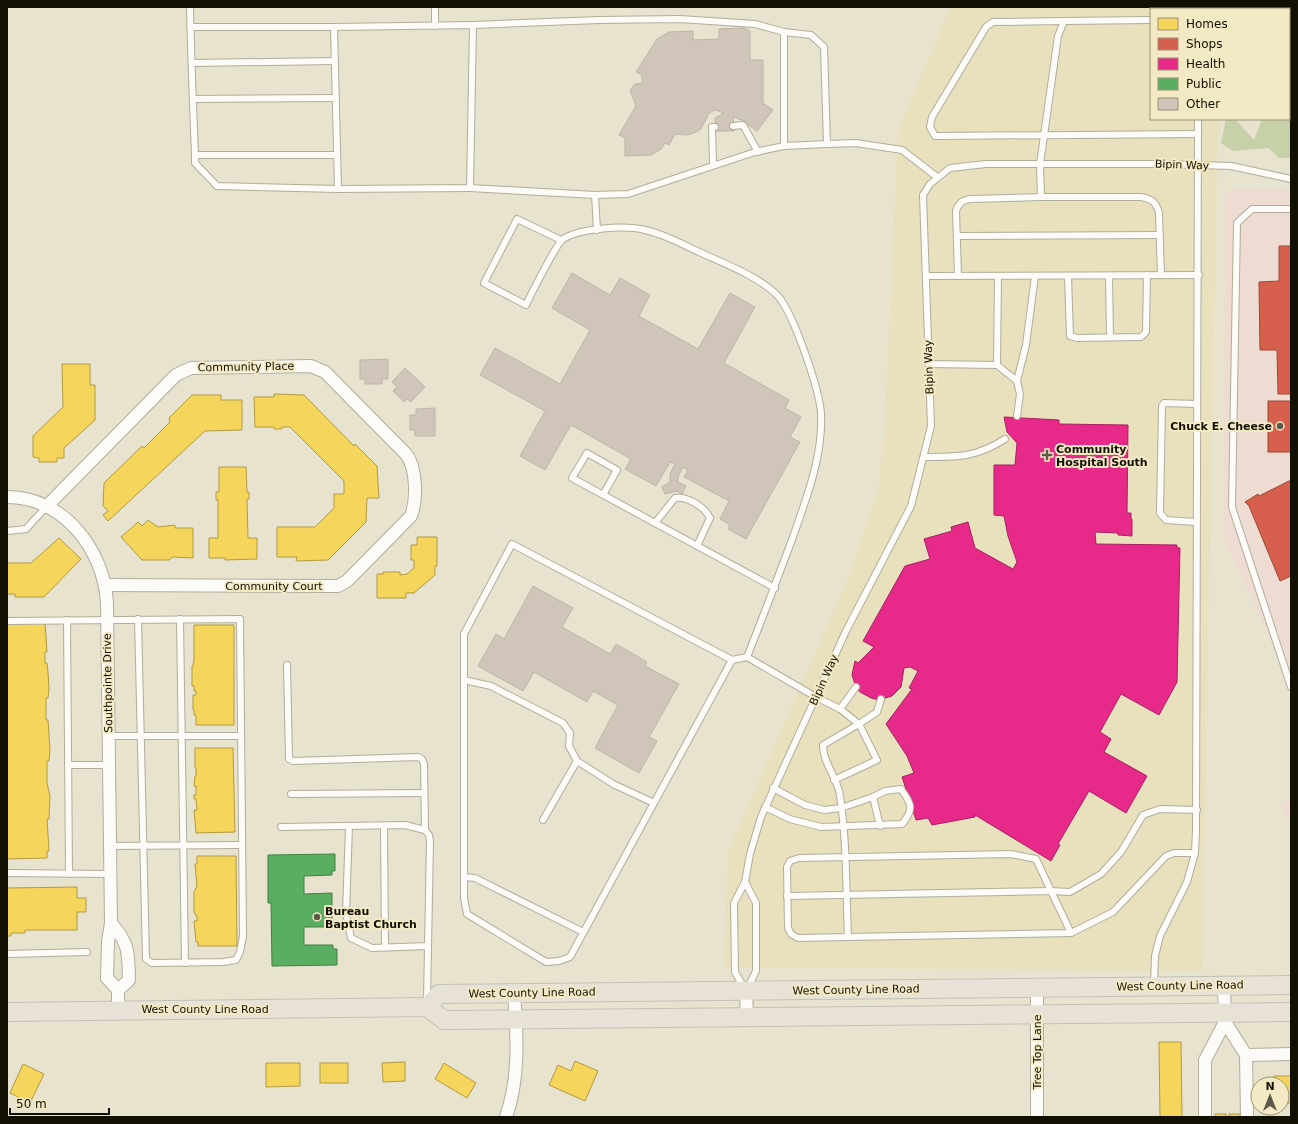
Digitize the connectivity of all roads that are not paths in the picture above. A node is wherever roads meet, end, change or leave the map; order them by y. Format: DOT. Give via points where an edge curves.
graph roads {
  1 [pos="190,7"];
  2 [pos="436,7"];
  3 [pos="1150,20"];
  4 [pos="1064,21"];
  5 [pos="473,25"];
  6 [pos="435,26"];
  7 [pos="190,27"];
  8 [pos="334,27"];
  9 [pos="784,32"];
  10 [pos="335,61"];
  11 [pos="192,63"];
  12 [pos="336,98"];
  13 [pos="193,99"];
  14 [pos="1198,120"];
  15 [pos="715,126"];
  16 [pos="733,126"];
  17 [pos="1198,134"];
  18 [pos="1044,136"];
  19 [pos="827,144"];
  20 [pos="784,146"];
  21 [pos="758,152"];
  22 [pos="195,155"];
  23 [pos="337,155"];
  24 [pos="1040,164"];
  25 [pos="714,165"];
  26 [pos="1198,165"];
  27 [pos="937,177"];
  28 [pos="1291,179"];
  29 [pos="470,188"];
  30 [pos="338,189"];
  31 [pos="595,195"];
  32 [pos="1041,197"];
  33 [pos="1291,209"];
  34 [pos="597,230"];
  35 [pos="1160,234"];
  36 [pos="957,236"];
  37 [pos="561,240"];
  38 [pos="1147,275"];
  39 [pos="1161,275"];
  40 [pos="1199,275"];
  41 [pos="926,276"];
  42 [pos="958,276"];
  43 [pos="998,276"];
  44 [pos="1035,276"];
  45 [pos="1068,276"];
  46 [pos="1109,276"];
  47 [pos="1110,337"];
  48 [pos="929,364"];
  49 [pos="997,365"];
  50 [pos="1017,381"];
  51 [pos="1198,404"];
  52 [pos="1017,416"];
  53 [pos="1004,439"];
  54 [pos="924,458"];
  55 [pos="603,495"];
  56 [pos="7,496"];
  57 [pos="46,507"];
  58 [pos="412,514"];
  59 [pos="1196,522"];
  60 [pos="655,523"];
  61 [pos="7,531"];
  62 [pos="697,546"];
  63 [pos="105,585"];
  64 [pos="775,588"];
  65 [pos="107,619"];
  66 [pos="138,619"];
  67 [pos="67,620"];
  68 [pos="180,620"];
  69 [pos="7,621"];
  70 [pos="747,657"];
  71 [pos="732,660"];
  72 [pos="287,665"];
  73 [pos="464,680"];
  74 [pos="856,687"];
  75 [pos="1291,687"];
  76 [pos="816,697"];
  77 [pos="881,699"];
  78 [pos="840,709"];
  79 [pos="859,724"];
  80 [pos="108,736"];
  81 [pos="240,736"];
  82 [pos="142,737"];
  83 [pos="182,737"];
  84 [pos="576,761"];
  85 [pos="68,765"];
  86 [pos="109,765"];
  87 [pos="834,780"];
  88 [pos="772,788"];
  89 [pos="424,793"];
  90 [pos="291,794"];
  91 [pos="873,797"];
  92 [pos="654,803"];
  93 [pos="765,807"];
  94 [pos="841,808"];
  95 [pos="1197,810"];
  96 [pos="544,820"];
  97 [pos="349,826"];
  98 [pos="384,826"];
  99 [pos="880,826"];
  100 [pos="281,827"];
  101 [pos="843,827"];
  102 [pos="425,830"];
  103 [pos="143,845"];
  104 [pos="241,845"];
  105 [pos="110,846"];
  106 [pos="182,846"];
  107 [pos="1195,852"];
  108 [pos="845,858"];
  109 [pos="7,873"];
  110 [pos="69,874"];
  111 [pos="110,874"];
  112 [pos="464,877"];
  113 [pos="745,882"];
  114 [pos="1051,891"];
  115 [pos="846,895"];
  116 [pos="787,896"];
  117 [pos="111,923"];
  118 [pos="583,932"];
  119 [pos="1071,933"];
  120 [pos="848,937"];
  121 [pos="428,946"];
  122 [pos="385,947"];
  123 [pos="87,952"];
  124 [pos="7,954"];
  125 [pos="185,963"];
  126 [pos="1291,985"];
  127 [pos="1224,986"];
  128 [pos="1154,987"];
  129 [pos="1037,988"];
  130 [pos="118,990"];
  131 [pos="746,991"];
  132 [pos="514,993"];
  133 [pos="427,1008"];
  134 [pos="118,1010"];
  135 [pos="7,1012"];
  136 [pos="1291,1012"];
  137 [pos="1037,1014"];
  138 [pos="747,1017"];
  139 [pos="1224,1017"];
  140 [pos="516,1020"];
  141 [pos="1291,1054"];
  142 [pos="1246,1055"];
  143 [pos="506,1117"];
  144 [pos="1037,1117"];
  145 [pos="1205,1117"];
  146 [pos="1247,1117"];
  1 -- 7 [label="lane"];
  2 -- 6 [label="lane"];
  3 -- 4 [label="lane"];
  4 -- 18 [label="lane" via="1058,36"];
  4 -- 18 [label="lane" via="993,22 986,27 932,117 930,127 935,136"];
  5 -- 6 [label="lane"];
  5 -- 9 [label="lane" via="680,19 755,24"];
  5 -- 29 [label="lane"];
  6 -- 8 [label="lane"];
  7 -- 8 [label="lane"];
  7 -- 11 [label="lane"];
  8 -- 10 [label="lane"];
  9 -- 19 [label="lane" via="811,35 824,47"];
  9 -- 20 [label="lane"];
  10 -- 11 [label="lane"];
  10 -- 12 [label="lane"];
  11 -- 13 [label="lane"];
  12 -- 13 [label="lane"];
  12 -- 23 [label="lane"];
  13 -- 22 [label="lane"];
  14 -- 17 [label="lane"];
  15 -- 25 [label="lane" via="712,127"];
  16 -- 21 [label="lane" via="742,125"];
  17 -- 18 [label="lane"];
  17 -- 26 [label="lane"];
  18 -- 24 [label="lane"];
  19 -- 20 [label="lane"];
  19 -- 27 [label="lane" via="856,143 902,150"];
  20 -- 21 [label="lane"];
  21 -- 25 [label="lane"];
  22 -- 23 [label="lane"];
  22 -- 30 [label="lane" via="195,163 217,186"];
  23 -- 30 [label="lane"];
  24 -- 26 [label="lane, Bipin Way"];
  24 -- 27 [label="lane, Bipin Way" via="986,164 950,168"];
  24 -- 32 [label="lane"];
  25 -- 31 [label="lane" via="628,194"];
  26 -- 28 [label="lane, Bipin Way" via="1231,166"];
  26 -- 40 [label="lane"];
  27 -- 41 [label="lane, Bipin Way" via="923,195"];
  29 -- 30 [label="lane"];
  29 -- 31 [label="lane"];
  31 -- 34 [label="lane"];
  32 -- 35 [label="lane" via="1150,198 1157,204"];
  32 -- 36 [label="lane" via="963,200 958,204 956,211"];
  33 -- 75 [label="lane" via="1252,209 1238,223 1232,507"];
  34 -- 37 [label="lane" via="574,234"];
  34 -- 64 [label="lane" via="644,230 747,274 778,297 790,319 804,348 821,411 820,448 812,484"];
  35 -- 36 [label="lane"];
  35 -- 39 [label="lane"];
  36 -- 42 [label="lane"];
  37 -- 37 [label="lane" via="526,305 484,283 517,219"];
  38 -- 39 [label="lane"];
  38 -- 46 [label="lane"];
  38 -- 47 [label="lane" via="1146,332 1141,337"];
  39 -- 40 [label="lane"];
  40 -- 51 [label="lane"];
  41 -- 42 [label="lane"];
  41 -- 48 [label="lane, Bipin Way"];
  42 -- 43 [label="lane"];
  43 -- 44 [label="lane"];
  43 -- 49 [label="lane"];
  44 -- 45 [label="lane"];
  44 -- 50 [label="lane" via="1026,345"];
  45 -- 46 [label="lane"];
  45 -- 47 [label="lane" via="1070,336"];
  46 -- 47 [label="lane"];
  48 -- 49 [label="lane"];
  48 -- 54 [label="lane, Bipin Way" via="931,426"];
  49 -- 50 [label="lane"];
  50 -- 52 [label="lane" via="1020,394"];
  51 -- 59 [label="lane"];
  51 -- 59 [label="lane" via="1164,403 1162,406 1160,513 1166,520"];
  53 -- 54 [label="lane" via="988,450 965,456"];
  54 -- 76 [label="lane, Bipin Way" via="911,506 846,631"];
  55 -- 55 [label="lane" via="572,478 587,453 617,470"];
  55 -- 60 [label="lane"];
  56 -- 57 [label="street, Southpointe Drive"];
  57 -- 58 [label="street, Community Place" via="182,371 191,368 311,366 325,372 409,458 414,473"];
  57 -- 61 [label="lane" via="26,529"];
  57 -- 63 [label="street, Southpointe Drive" via="63,517 83,536 96,556"];
  58 -- 63 [label="street, Community Court" via="347,581 338,586"];
  59 -- 95 [label="lane"];
  60 -- 62 [label="lane"];
  60 -- 62 [label="lane" via="676,498 686,498 703,508 710,518"];
  62 -- 64 [label="lane"];
  63 -- 65 [label="street, Southpointe Drive"];
  64 -- 70 [label="lane"];
  65 -- 66 [label="lane"];
  65 -- 67 [label="lane"];
  65 -- 80 [label="street, Southpointe Drive"];
  66 -- 68 [label="lane"];
  66 -- 82 [label="lane"];
  67 -- 69 [label="lane"];
  67 -- 85 [label="lane"];
  68 -- 81 [label="lane" via="240,619"];
  68 -- 83 [label="lane"];
  70 -- 71 [label="lane"];
  70 -- 76 [label="lane"];
  71 -- 73 [label="lane" via="512,544 464,634"];
  71 -- 92 [label="lane"];
  72 -- 89 [label="lane" via="289,759 293,761 418,757 424,764"];
  73 -- 84 [label="lane" via="491,686 563,723 570,733 569,746"];
  73 -- 112 [label="lane"];
  74 -- 78 [label="lane"];
  76 -- 78 [label="lane"];
  76 -- 88 [label="lane, Bipin Way"];
  77 -- 79 [label="lane" via="877,712"];
  78 -- 79 [label="lane"];
  79 -- 87 [label="lane" via="823,745 823,756"];
  79 -- 87 [label="lane" via="877,760"];
  80 -- 82 [label="lane"];
  80 -- 86 [label="street, Southpointe Drive"];
  81 -- 83 [label="lane"];
  81 -- 104 [label="lane"];
  82 -- 83 [label="lane"];
  82 -- 103 [label="lane"];
  83 -- 106 [label="lane"];
  84 -- 92 [label="lane" via="613,784"];
  84 -- 96 [label="lane"];
  85 -- 86 [label="lane"];
  85 -- 110 [label="lane"];
  86 -- 105 [label="street, Southpointe Drive"];
  87 -- 94 [label="lane" via="840,795"];
  88 -- 93 [label="lane, Bipin Way"];
  88 -- 94 [label="lane" via="805,805 824,810"];
  89 -- 90 [label="lane"];
  89 -- 102 [label="lane"];
  91 -- 94 [label="lane"];
  91 -- 99 [label="lane"];
  91 -- 99 [label="lane" via="884,791 901,789 910,802 910,815 902,824"];
  92 -- 118 [label="lane"];
  93 -- 101 [label="lane" via="821,827"];
  93 -- 113 [label="lane, Bipin Way" via="754,837"];
  94 -- 101 [label="lane"];
  95 -- 107 [label="lane"];
  95 -- 114 [label="lane" via="1160,809 1143,815 1121,852 1101,874 1070,892"];
  97 -- 98 [label="lane"];
  97 -- 100 [label="lane"];
  97 -- 122 [label="lane" via="346,914 351,938 372,948"];
  98 -- 102 [label="lane" via="405,825"];
  98 -- 122 [label="lane"];
  99 -- 101 [label="lane"];
  101 -- 108 [label="lane"];
  102 -- 121 [label="lane" via="430,841"];
  103 -- 105 [label="lane"];
  103 -- 106 [label="lane"];
  103 -- 125 [label="lane" via="146,959 152,963"];
  104 -- 106 [label="lane"];
  104 -- 125 [label="lane" via="243,936 240,952 236,960"];
  105 -- 111 [label="street, Southpointe Drive"];
  106 -- 125 [label="lane"];
  107 -- 119 [label="lane" via="1166,856 1113,912"];
  107 -- 128 [label="lane" via="1187,882 1160,936 1155,956"];
  108 -- 114 [label="lane" via="1011,854 1036,859"];
  108 -- 115 [label="lane"];
  108 -- 116 [label="lane" via="799,858 790,861 787,868"];
  109 -- 110 [label="lane"];
  110 -- 111 [label="lane"];
  111 -- 117 [label="street, Southpointe Drive"];
  112 -- 118 [label="lane" via="475,878"];
  112 -- 118 [label="lane" via="467,914 546,962 570,957"];
  113 -- 131 [label="lane" via="756,903 756,971"];
  113 -- 131 [label="lane, Bipin Way" via="734,904 734,972"];
  114 -- 115 [label="lane"];
  114 -- 119 [label="lane"];
  115 -- 116 [label="lane"];
  115 -- 120 [label="lane"];
  116 -- 120 [label="lane" via="788,928 791,934 798,938"];
  117 -- 130 [label="street, Southpointe Drive" via="107,978"];
  117 -- 130 [label="street" via="123,937 128,953 129,980"];
  119 -- 120 [label="lane"];
  121 -- 122 [label="lane"];
  121 -- 133 [label="lane"];
  123 -- 124 [label="lane"];
  126 -- 127 [label="main road, West County Line Road"];
  127 -- 128 [label="main road, West County Line Road"];
  127 -- 139 [label="street"];
  128 -- 129 [label="main road, West County Line Road"];
  129 -- 131 [label="main road, West County Line Road"];
  129 -- 137 [label="street, Tree Top Lane"];
  130 -- 134 [label="street"];
  131 -- 132 [label="main road, West County Line Road"];
  131 -- 138 [label="street"];
  132 -- 133 [label="main road, West County Line Road" via="439,994"];
  132 -- 140 [label="street"];
  133 -- 134 [label="main road, West County Line Road"];
  133 -- 140 [label="main road" via="444,1020"];
  134 -- 135 [label="main road, West County Line Road"];
  136 -- 139 [label="main road"];
  137 -- 138 [label="main road"];
  137 -- 139 [label="main road"];
  137 -- 144 [label="street, Tree Top Lane"];
  138 -- 140 [label="main road"];
  139 -- 142 [label="street"];
  139 -- 145 [label="street" via="1205,1060"];
  140 -- 143 [label="street" via="514,1084"];
  141 -- 142 [label="street"];
  142 -- 146 [label="street"];
}
